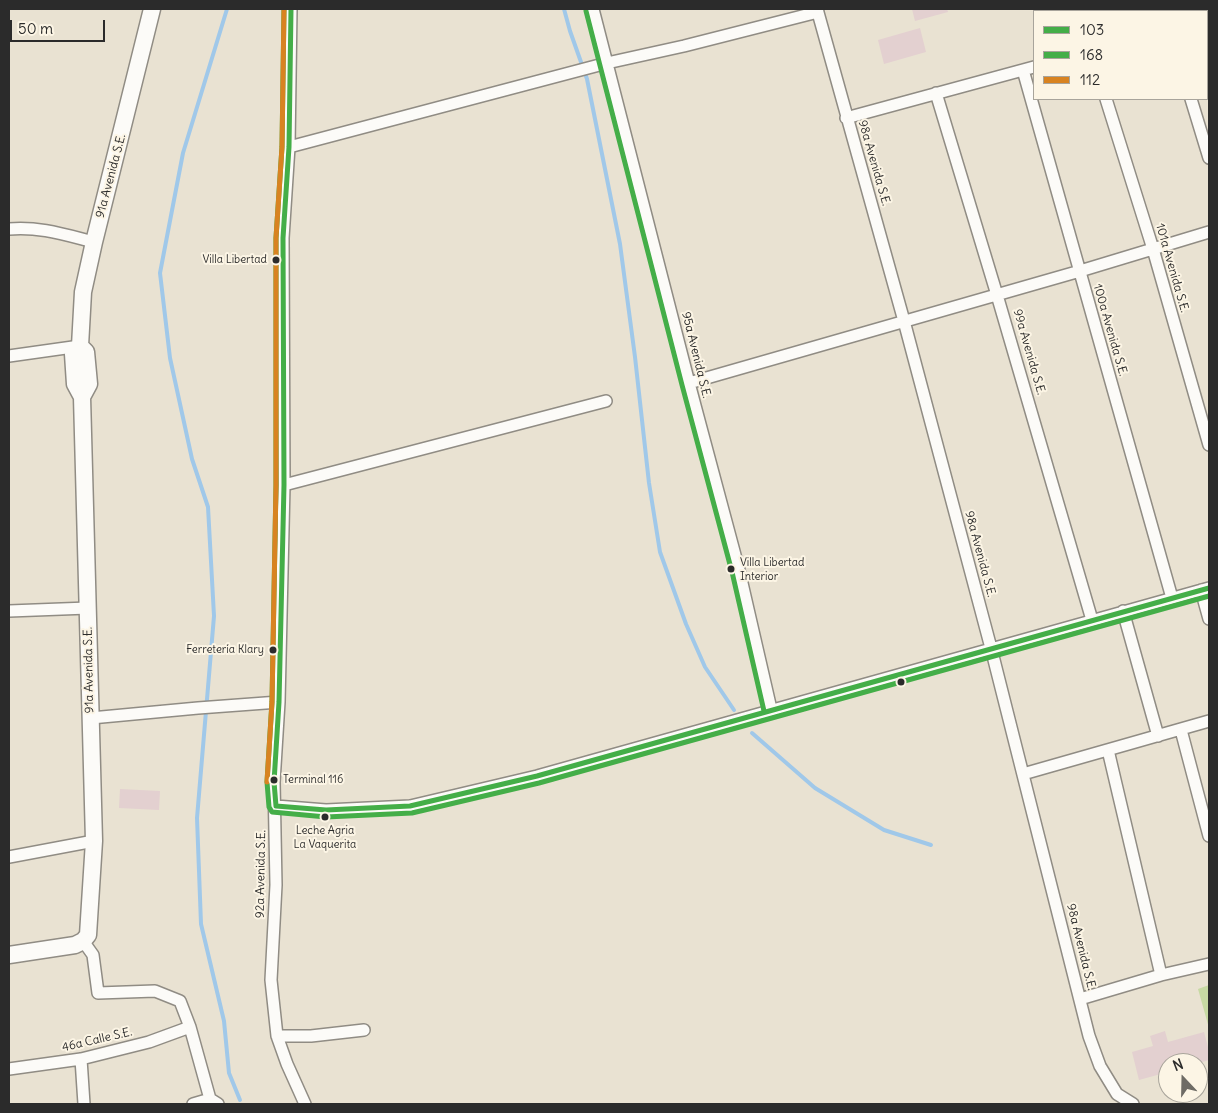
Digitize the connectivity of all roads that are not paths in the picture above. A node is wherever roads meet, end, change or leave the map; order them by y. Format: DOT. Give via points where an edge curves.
graph roads {
  1 [pos="152,9"];
  2 [pos="291,9"];
  3 [pos="593,9"];
  4 [pos="818,10"];
  5 [pos="607,63"];
  6 [pos="1029,68"];
  7 [pos="1033,84"];
  8 [pos="936,93"];
  9 [pos="1037,100"];
  10 [pos="1106,100"];
  11 [pos="1192,100"];
  12 [pos="846,118"];
  13 [pos="289,147"];
  14 [pos="1209,158"];
  15 [pos="9,229"];
  16 [pos="1209,232"];
  17 [pos="94,242"];
  18 [pos="1153,249"];
  19 [pos="1080,271"];
  20 [pos="997,295"];
  21 [pos="904,321"];
  22 [pos="80,346"];
  23 [pos="9,356"];
  24 [pos="689,383"];
  25 [pos="606,401"];
  26 [pos="1209,445"];
  27 [pos="284,485"];
  28 [pos="1205,589"];
  29 [pos="1172,598"];
  30 [pos="88,608"];
  31 [pos="9,611"];
  32 [pos="1123,612"];
  33 [pos="1209,619"];
  34 [pos="1092,620"];
  35 [pos="991,648"];
  36 [pos="279,702"];
  37 [pos="771,709"];
  38 [pos="91,718"];
  39 [pos="1209,721"];
  40 [pos="1181,730"];
  41 [pos="1158,736"];
  42 [pos="1108,750"];
  43 [pos="1023,774"];
  44 [pos="276,806"];
  45 [pos="1209,836"];
  46 [pos="94,841"];
  47 [pos="9,857"];
  48 [pos="83,941"];
  49 [pos="9,955"];
  50 [pos="1209,964"];
  51 [pos="1161,975"];
  52 [pos="1080,999"];
  53 [pos="190,1027"];
  54 [pos="364,1030"];
  55 [pos="277,1036"];
  56 [pos="81,1060"];
  57 [pos="9,1068"];
  58 [pos="1115,1099"];
  59 [pos="214,1101"];
  60 [pos="84,1104"];
  61 [pos="193,1104"];
  62 [pos="305,1104"];
  63 [pos="1133,1104"];
  1 -- 17 [label="street, 91a Avenida S.E."];
  2 -- 13 [label="street, 92a Avenida S.E."];
  3 -- 5 [label="street, 95a Avenida S.E."];
  4 -- 5 [label="street"];
  4 -- 12 [label="street, 98a Avenida S.E."];
  5 -- 13 [label="street"];
  5 -- 24 [label="street, 95a Avenida S.E."];
  6 -- 7 [label="street, 100a Avenida S.E."];
  6 -- 8 [label="street"];
  8 -- 12 [label="street"];
  8 -- 20 [label="street, 99a Avenida S.E."];
  9 -- 19 [label="street, 100a Avenida S.E."];
  10 -- 18 [label="street, 101a Avenida S.E."];
  11 -- 14 [label="street"];
  12 -- 21 [label="street, 98a Avenida S.E."];
  13 -- 27 [label="street, 92a Avenida S.E." via="283,238"];
  15 -- 17 [label="street" via="38,229"];
  16 -- 18 [label="street"];
  17 -- 22 [label="street, 91a Avenida S.E." via="83,292"];
  18 -- 19 [label="street"];
  18 -- 26 [label="street, 101a Avenida S.E."];
  19 -- 20 [label="street"];
  19 -- 29 [label="street, 100a Avenida S.E."];
  20 -- 21 [label="street"];
  20 -- 34 [label="street, 99a Avenida S.E."];
  21 -- 24 [label="street"];
  21 -- 35 [label="street, 98a Avenida S.E."];
  22 -- 23 [label="street"];
  22 -- 30 [label="street, 91a Avenida S.E." via="73,354 75,384 82,396"];
  24 -- 37 [label="street, 95a Avenida S.E." via="739,570"];
  25 -- 27 [label="street"];
  27 -- 36 [label="street, 92a Avenida S.E."];
  28 -- 29 [label="street"];
  28 -- 33 [label="street"];
  29 -- 32 [label="street"];
  30 -- 31 [label="street"];
  30 -- 38 [label="street, 91a Avenida S.E."];
  32 -- 34 [label="street"];
  32 -- 41 [label="street"];
  34 -- 35 [label="street"];
  35 -- 37 [label="street"];
  35 -- 43 [label="street, 98a Avenida S.E."];
  36 -- 38 [label="street"];
  36 -- 44 [label="street, 92a Avenida S.E." via="274,782"];
  37 -- 44 [label="street" via="537,776 410,806 326,810"];
  38 -- 46 [label="street, 91a Avenida S.E."];
  39 -- 40 [label="street"];
  40 -- 41 [label="street"];
  40 -- 45 [label="street"];
  41 -- 42 [label="street"];
  42 -- 43 [label="street"];
  42 -- 51 [label="street"];
  43 -- 52 [label="street, 98a Avenida S.E."];
  44 -- 55 [label="street, 92a Avenida S.E." via="271,980"];
  46 -- 47 [label="street"];
  46 -- 48 [label="street, 91a Avenida S.E." via="88,935"];
  48 -- 49 [label="street"];
  48 -- 53 [label="street" via="93,955 98,993 155,991 180,1000"];
  50 -- 51 [label="street"];
  51 -- 52 [label="street"];
  52 -- 58 [label="street, 98a Avenida S.E." via="1089,1036"];
  53 -- 56 [label="street, 46a Calle S.E." via="150,1042"];
  53 -- 59 [label="street"];
  54 -- 55 [label="street"];
  55 -- 62 [label="street, 92a Avenida S.E."];
  56 -- 57 [label="street, 46a Calle S.E."];
  56 -- 60 [label="street"];
  58 -- 63 [label="street"];
  59 -- 61 [label="street"];
}
